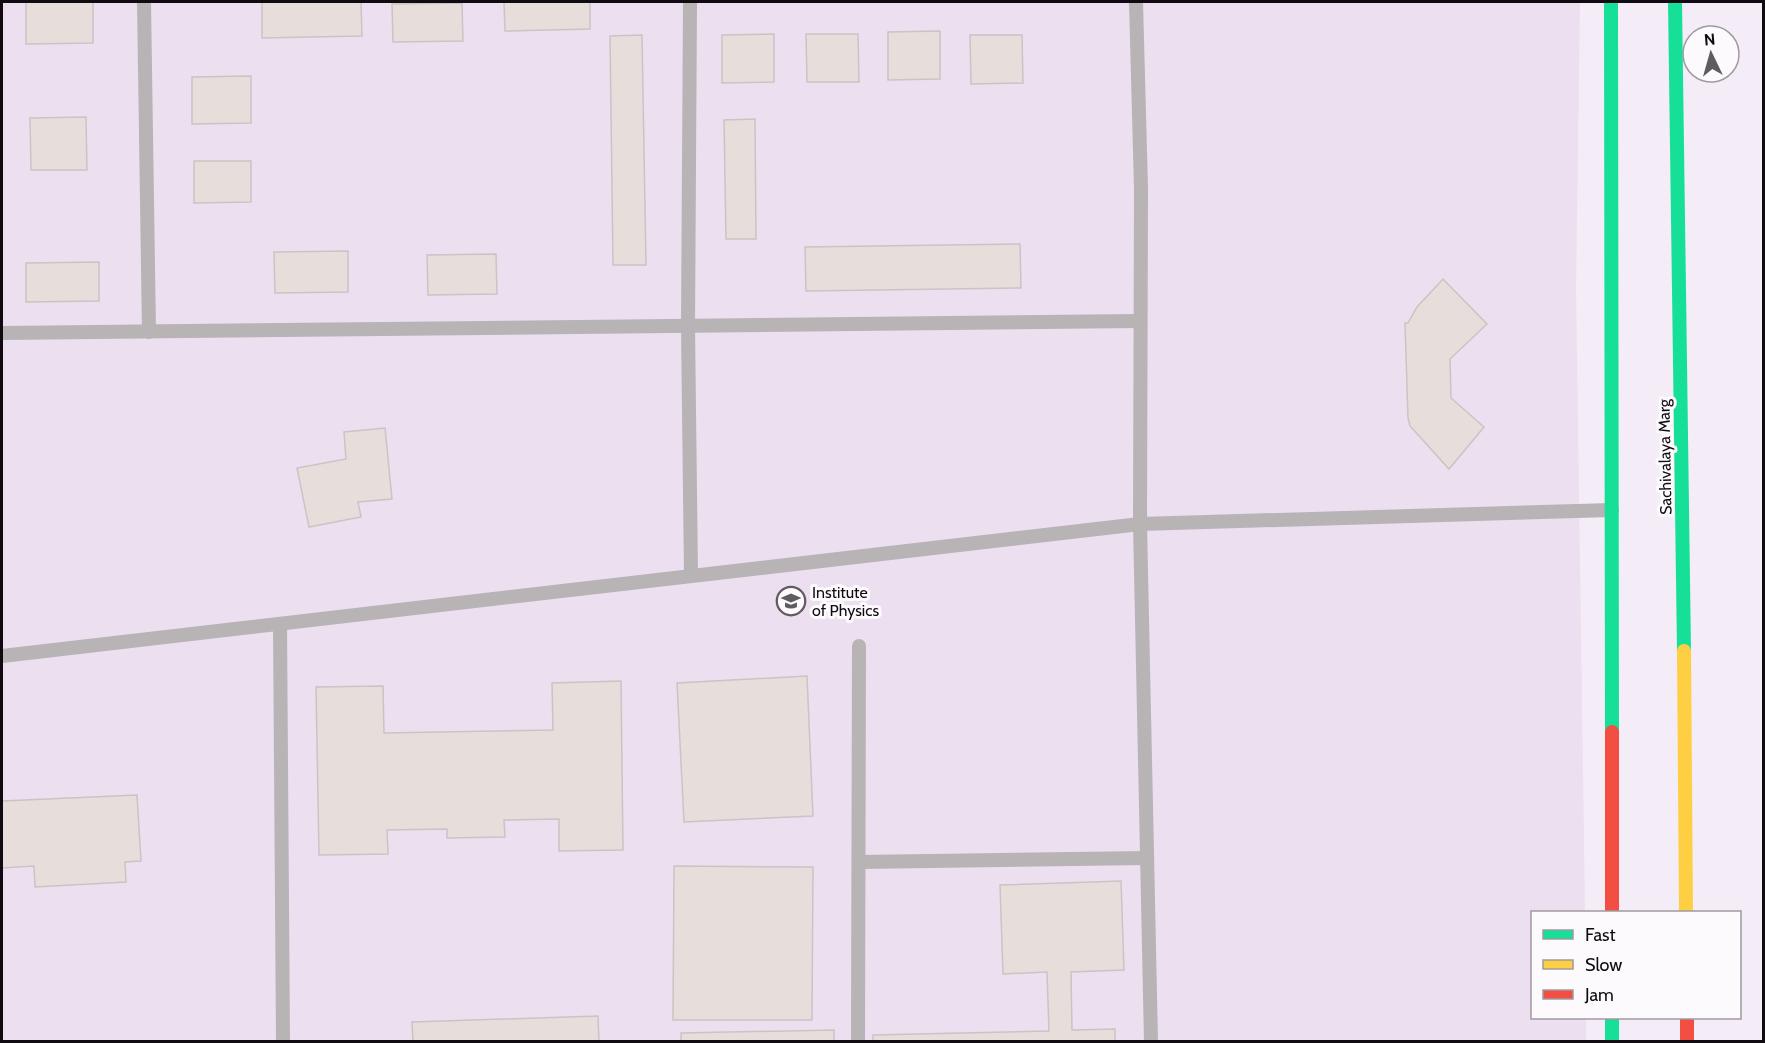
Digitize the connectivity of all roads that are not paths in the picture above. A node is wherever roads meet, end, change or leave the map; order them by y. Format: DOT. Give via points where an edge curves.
graph roads {
  1 [pos="144,2"];
  2 [pos="690,2"];
  3 [pos="1136,2"];
  4 [pos="1611,2"];
  5 [pos="1675,2"];
  6 [pos="1140,321"];
  7 [pos="688,327"];
  8 [pos="149,332"];
  9 [pos="2,333"];
  10 [pos="1612,510"];
  11 [pos="1140,524"];
  12 [pos="691,575"];
  13 [pos="280,624"];
  14 [pos="859,646"];
  15 [pos="2,656"];
  16 [pos="1147,858"];
  17 [pos="859,862"];
  18 [pos="1612,911"];
  19 [pos="1686,911"];
  20 [pos="1612,1019"];
  21 [pos="1687,1019"];
  22 [pos="284,1041"];
  23 [pos="858,1041"];
  24 [pos="1151,1041"];
  25 [pos="1612,1041"];
  26 [pos="1687,1041"];
  1 -- 8 [label="lane"];
  2 -- 7 [label="lane"];
  3 -- 6 [label="lane"];
  4 -- 10 [label="main road"];
  5 -- 19 [label="main road, Sachivalaya Marg"];
  6 -- 7 [label="lane"];
  6 -- 11 [label="lane"];
  7 -- 8 [label="lane"];
  7 -- 12 [label="lane"];
  8 -- 9 [label="lane"];
  10 -- 11 [label="lane"];
  10 -- 18 [label="main road"];
  11 -- 12 [label="lane"];
  11 -- 16 [label="lane"];
  12 -- 13 [label="lane"];
  13 -- 15 [label="lane"];
  13 -- 22 [label="lane"];
  14 -- 17 [label="lane"];
  16 -- 17 [label="lane"];
  16 -- 24 [label="lane"];
  17 -- 23 [label="lane"];
  20 -- 25 [label="main road"];
  21 -- 26 [label="main road"];
}
